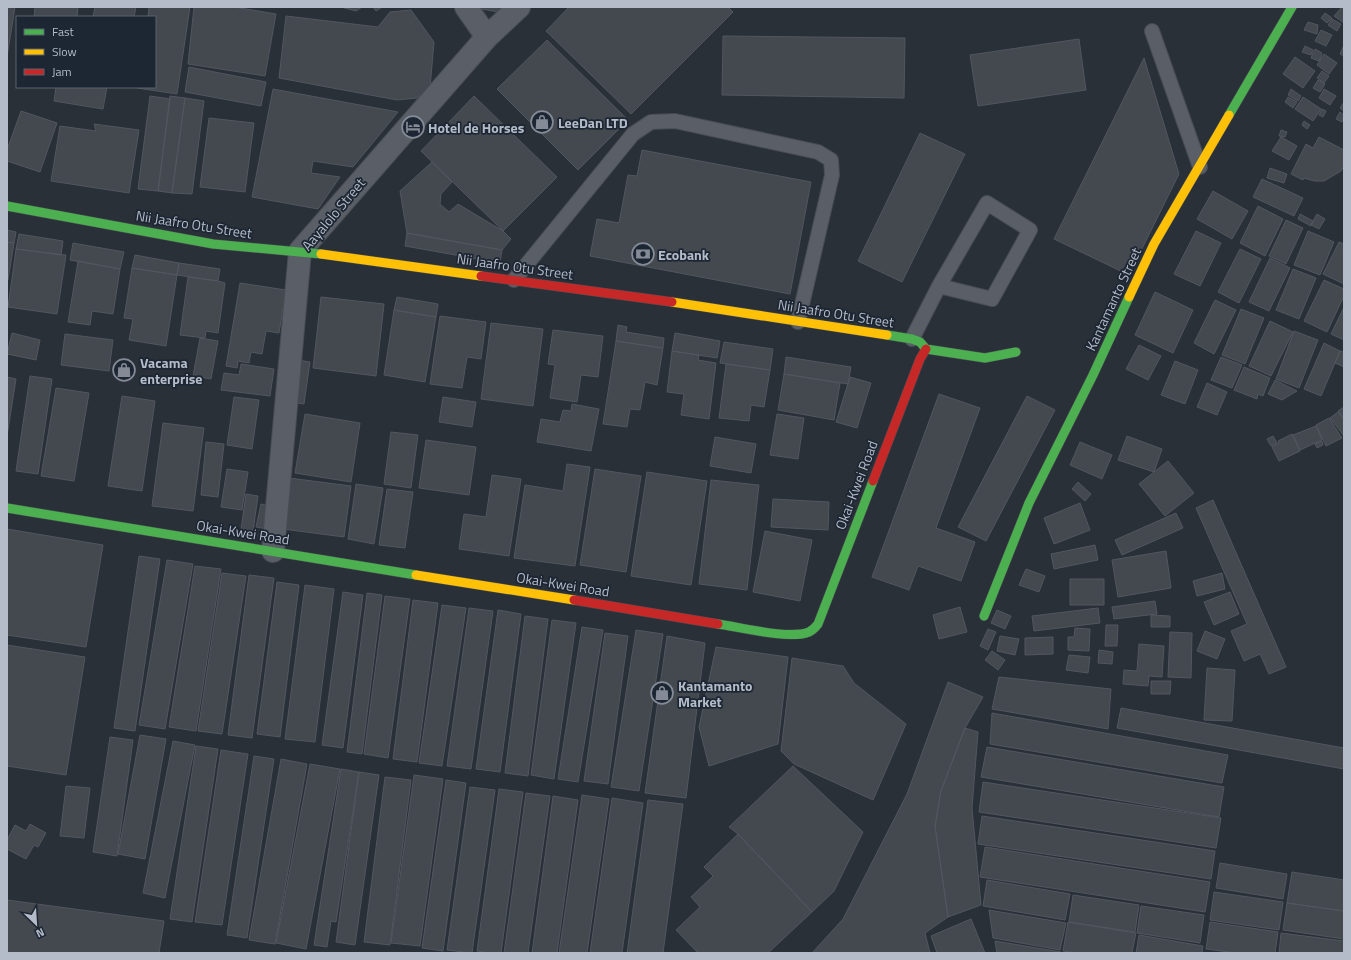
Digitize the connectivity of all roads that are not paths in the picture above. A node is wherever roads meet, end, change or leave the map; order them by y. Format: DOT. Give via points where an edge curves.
graph roads {
  1 [pos="466,7"];
  2 [pos="519,7"];
  3 [pos="1292,7"];
  4 [pos="1152,32"];
  5 [pos="487,38"];
  6 [pos="1200,167"];
  7 [pos="7,206"];
  8 [pos="300,251"];
  9 [pos="514,280"];
  10 [pos="939,286"];
  11 [pos="798,322"];
  12 [pos="912,339"];
  13 [pos="926,349"];
  14 [pos="1016,352"];
  15 [pos="7,508"];
  16 [pos="273,551"];
  17 [pos="984,616"];
  1 -- 5 [label="street"];
  2 -- 5 [label="street, Aayalolo Street"];
  3 -- 6 [label="street, Kantamanto Street"];
  4 -- 6 [label="lane"];
  5 -- 8 [label="street, Aayalolo Street"];
  6 -- 17 [label="street, Kantamanto Street" via="1154,244 1093,375 1029,503"];
  7 -- 8 [label="street, Nii Jaafro Otu Street" via="213,244"];
  8 -- 9 [label="street, Nii Jaafro Otu Street"];
  8 -- 16 [label="street, Aayalolo Street"];
  9 -- 11 [label="street, Nii Jaafro Otu Street"];
  9 -- 11 [label="lane" via="633,134 651,122 675,121 818,152 831,160 832,174"];
  10 -- 10 [label="lane" via="987,203 1030,230 992,299"];
  10 -- 12 [label="lane"];
  11 -- 12 [label="street, Nii Jaafro Otu Street"];
  12 -- 13 [label="street, Nii Jaafro Otu Street" via="920,342"];
  13 -- 14 [label="street, Nii Jaafro Otu Street" via="985,358"];
  13 -- 16 [label="street, Okai-Kwei Road" via="818,624 807,634 788,635"];
  15 -- 16 [label="street, Okai-Kwei Road"];
}
